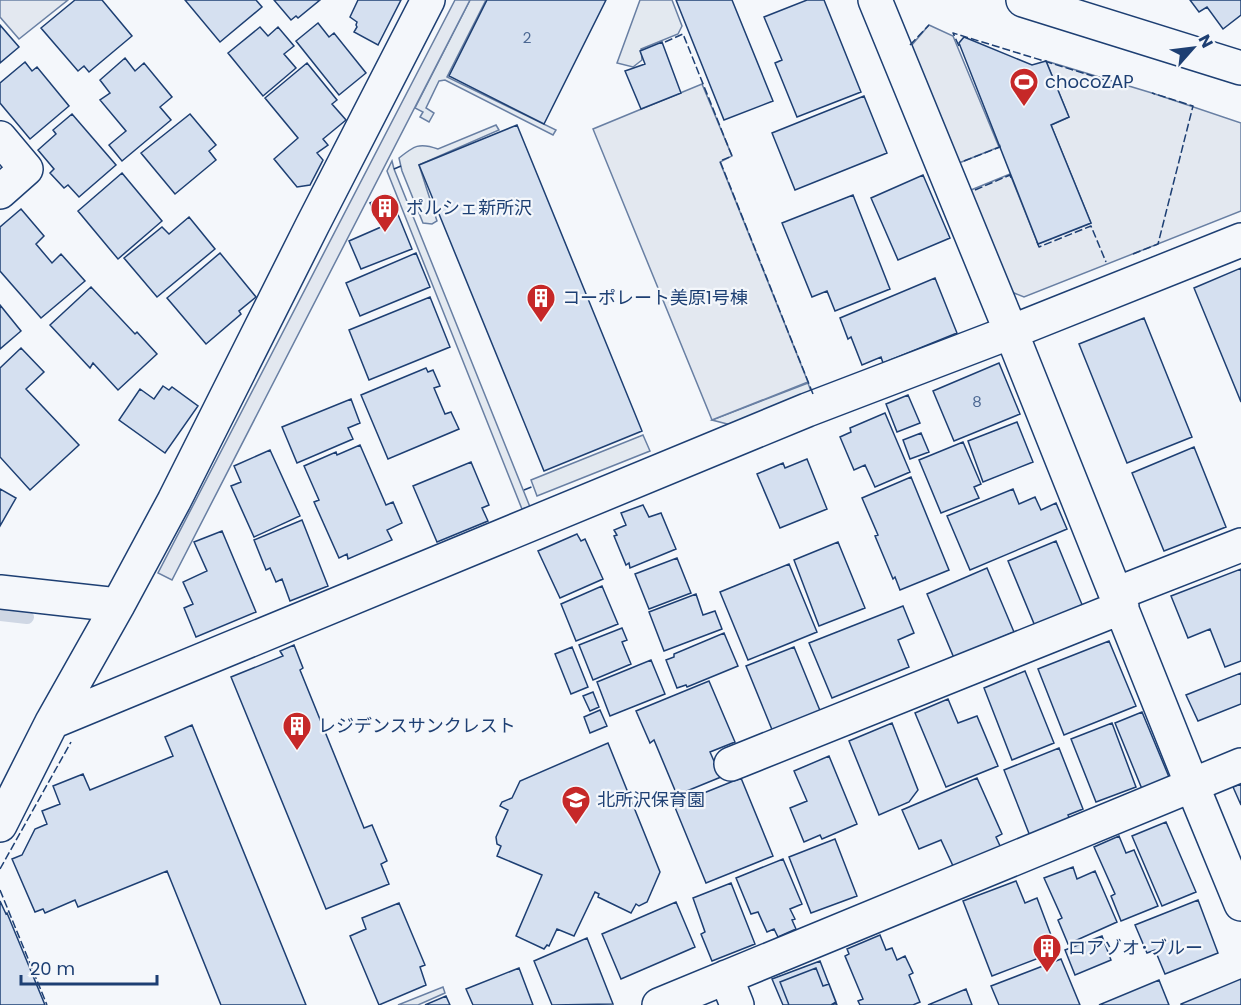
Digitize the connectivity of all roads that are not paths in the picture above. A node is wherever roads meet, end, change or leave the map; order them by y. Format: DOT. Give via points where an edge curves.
graph roads {
  1 [pos="428,0"];
  2 [pos="875,0"];
  3 [pos="1023,0"];
  4 [pos="1241,68"];
  5 [pos="0,138"];
  6 [pos="0,192"];
  7 [pos="1241,240"];
  8 [pos="1011,332"];
  9 [pos="1241,545"];
  10 [pos="0,592"];
  11 [pos="1119,600"];
  12 [pos="118,605"];
  13 [pos="52,722"];
  14 [pos="731,764"];
  15 [pos="1241,765"];
  16 [pos="1192,785"];
  17 [pos="0,825"];
  18 [pos="1241,904"];
  19 [pos="731,991"];
  20 [pos="658,1005"];
  1 -- 12 [label="street"];
  2 -- 8 [label="street"];
  3 -- 4 [label="street"];
  5 -- 6 [label="street" via="26,169"];
  7 -- 8 [label="street"];
  8 -- 11 [label="street"];
  8 -- 13 [label="street" via="807,410"];
  9 -- 11 [label="street"];
  10 -- 12 [label="street"];
  11 -- 14 [label="street"];
  11 -- 16 [label="street"];
  12 -- 13 [label="street"];
  13 -- 17 [label="street"];
  15 -- 16 [label="street"];
  16 -- 18 [label="street"];
  16 -- 19 [label="street"];
  19 -- 20 [label="street"];
}
